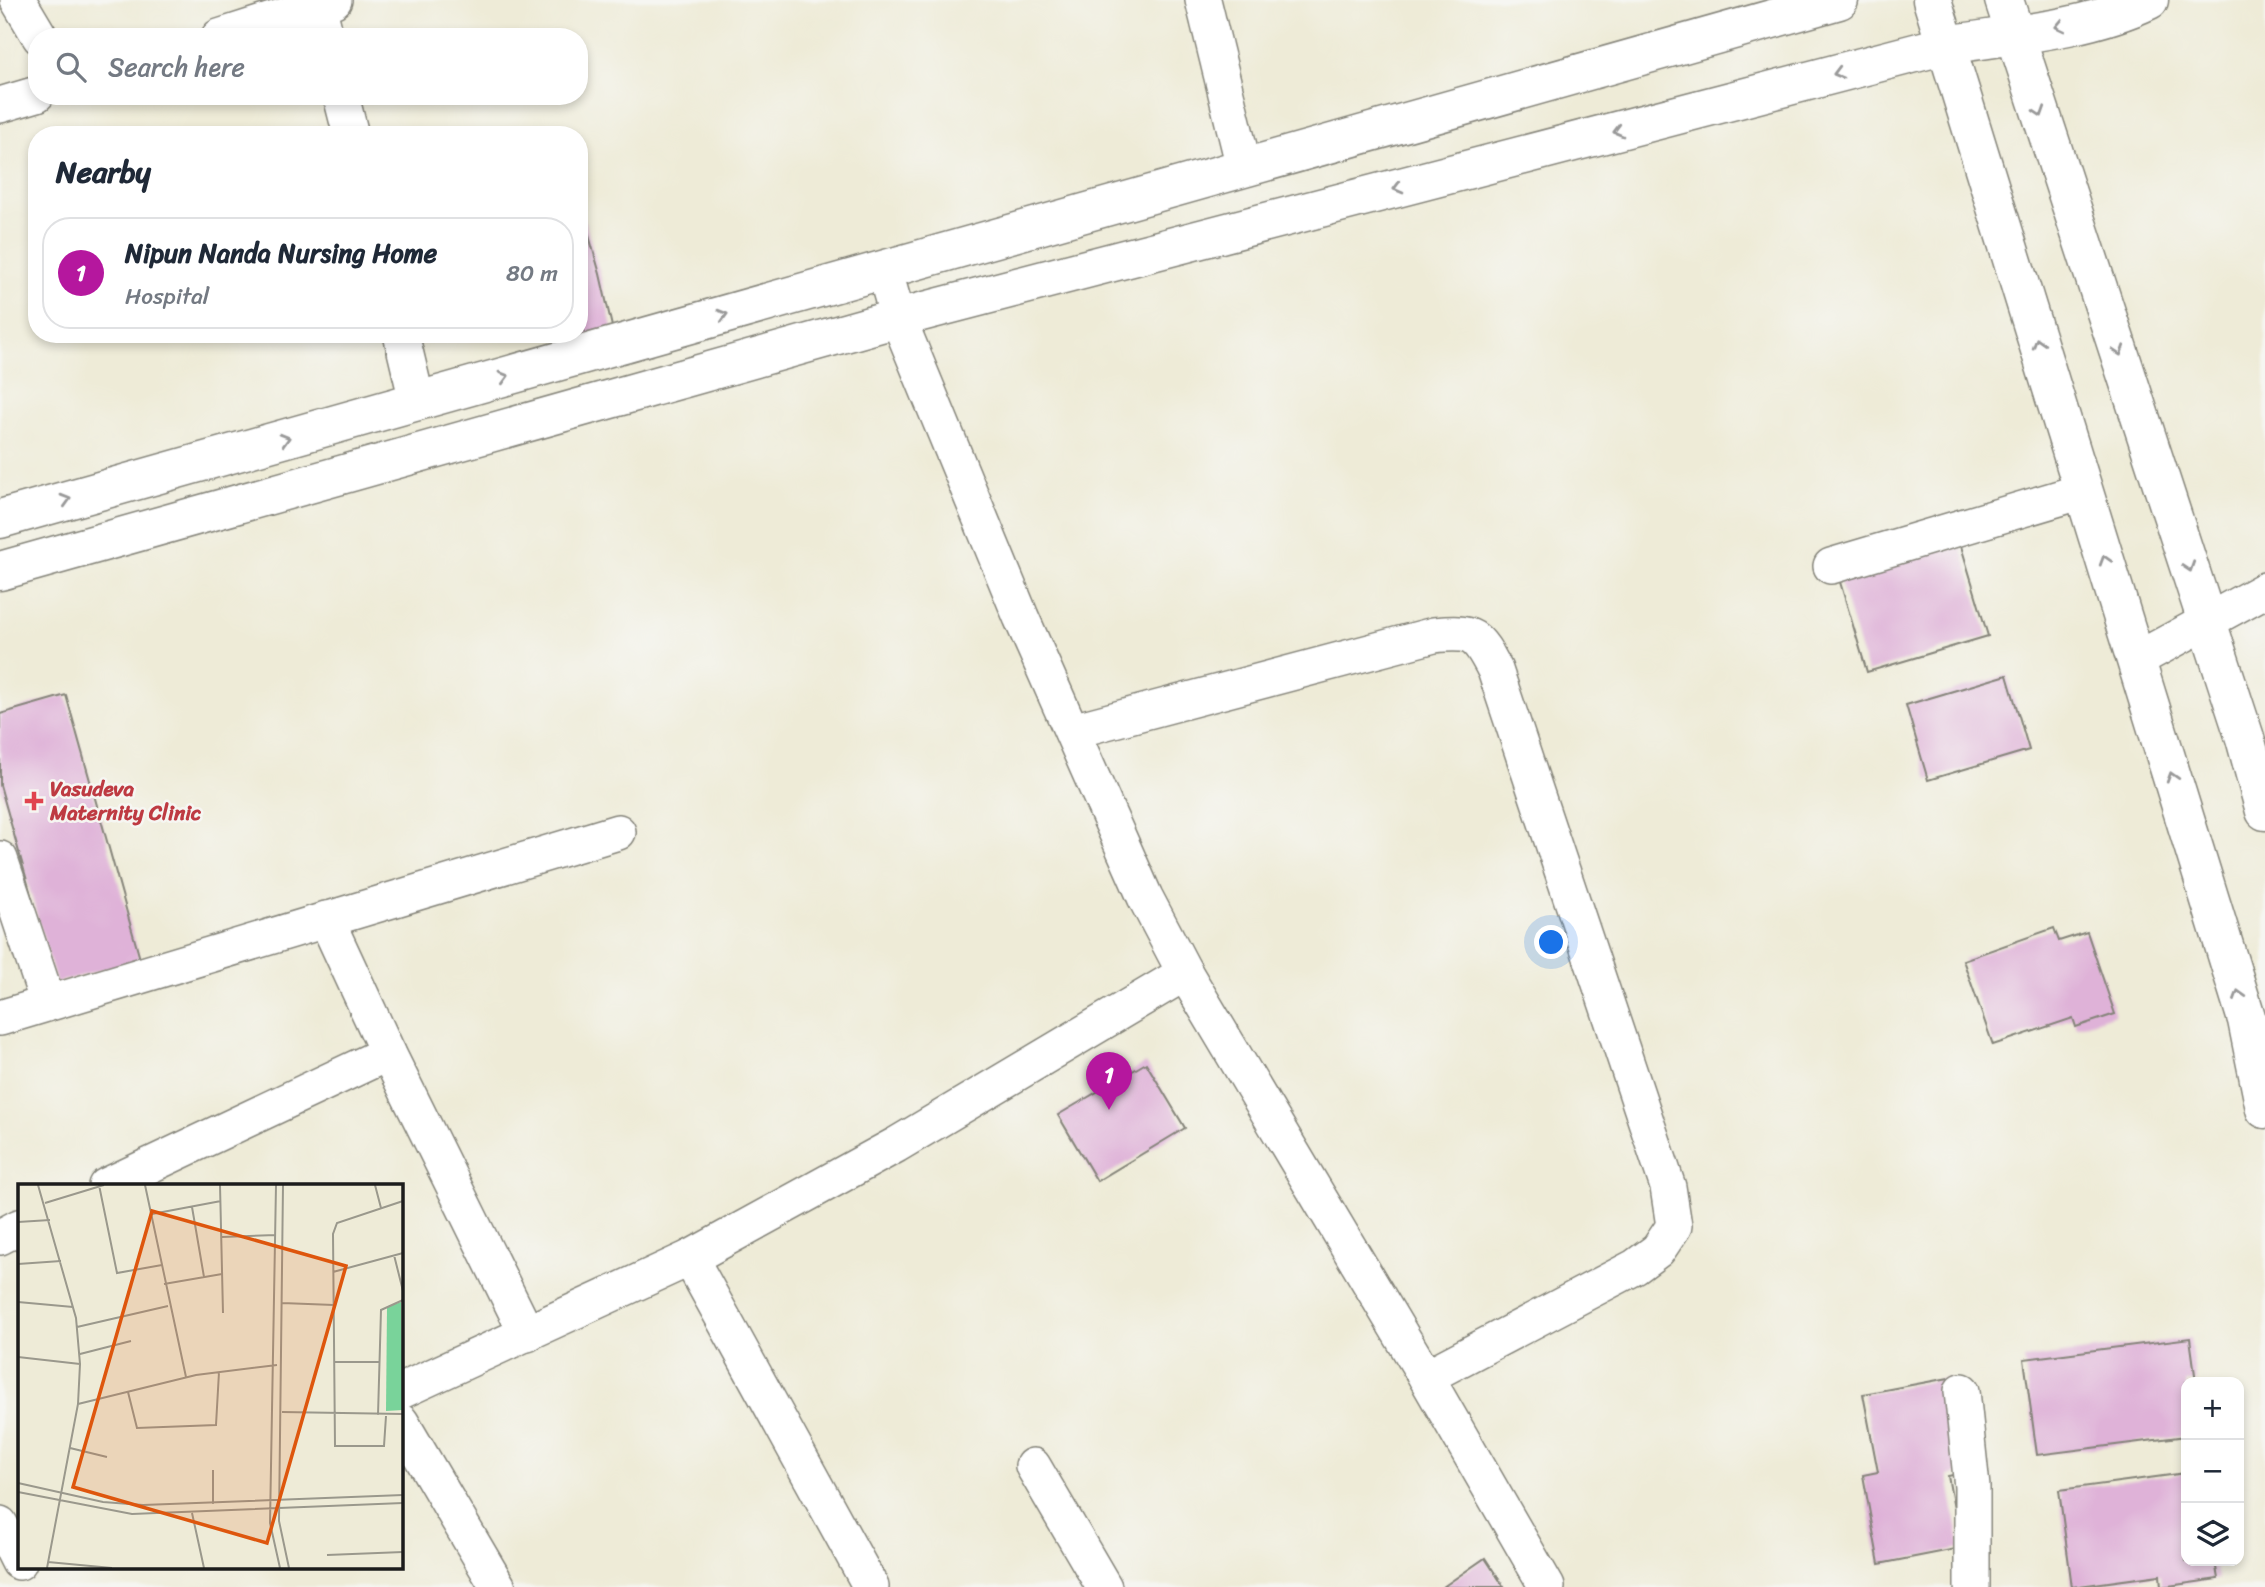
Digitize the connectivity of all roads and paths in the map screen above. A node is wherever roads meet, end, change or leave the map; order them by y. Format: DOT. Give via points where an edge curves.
graph roads {
  1 [pos="18,0"];
  2 [pos="1203,0"];
  3 [pos="1839,0"];
  4 [pos="1932,0"];
  5 [pos="2149,0"];
  6 [pos="326,14"];
  7 [pos="2010,17"];
  8 [pos="35,28"];
  9 [pos="261,28"];
  10 [pos="1946,45"];
  11 [pos="28,97"];
  12 [pos="0,105"];
  13 [pos="343,105"];
  14 [pos="349,126"];
  15 [pos="1244,167"];
  16 [pos="884,269"];
  17 [pos="898,318"];
  18 [pos="403,343"];
  19 [pos="417,401"];
  20 [pos="2083,491"];
  21 [pos="0,519"];
  22 [pos="1831,566"];
  23 [pos="0,571"];
  24 [pos="2265,590"];
  25 [pos="2207,621"];
  26 [pos="2136,660"];
  27 [pos="1072,732"];
  28 [pos="2265,811"];
  29 [pos="618,831"];
  30 [pos="0,859"];
  31 [pos="326,919"];
  32 [pos="1185,973"];
  33 [pos="48,1003"];
  34 [pos="0,1018"];
  35 [pos="388,1053"];
  36 [pos="2265,1109"];
  37 [pos="110,1184"];
  38 [pos="18,1228"];
  39 [pos="0,1237"];
  40 [pos="690,1258"];
  41 [pos="527,1334"];
  42 [pos="1426,1377"];
  43 [pos="402,1391"];
  44 [pos="1962,1391"];
  45 [pos="402,1424"];
  46 [pos="1033,1466"];
  47 [pos="0,1524"];
  48 [pos="18,1560"];
  49 [pos="498,1587"];
  50 [pos="871,1587"];
  51 [pos="1104,1587"];
  52 [pos="1547,1587"];
  53 [pos="1972,1587"];
  1 -- 8 [label="street"];
  2 -- 15 [label="street"];
  3 -- 15 [label="street"];
  4 -- 10 [label="street"];
  5 -- 7 [label="street, one-way" via="2107,16"];
  6 -- 9 [label="street"];
  7 -- 10 [label="street"];
  7 -- 25 [label="street, one-way"];
  10 -- 17 [label="street, one-way"];
  20 -- 10 [label="street, one-way"];
  11 -- 12 [label="street"];
  13 -- 14 [label="street"];
  15 -- 16 [label="street"];
  16 -- 17 [label="street"];
  19 -- 16 [label="street, one-way"];
  17 -- 23 [label="street"];
  17 -- 27 [label="street"];
  18 -- 19 [label="street"];
  21 -- 19 [label="street, one-way"];
  20 -- 22 [label="street"];
  26 -- 20 [label="street, one-way"];
  24 -- 25 [label="street"];
  25 -- 26 [label="street"];
  25 -- 28 [label="street"];
  36 -- 26 [label="street, one-way" via="2247,1020"];
  27 -- 32 [label="street" via="1145,897"];
  27 -- 42 [label="street" via="1434,635 1461,632 1480,642 1495,670 1668,1187 1674,1226 1658,1250 1635,1267"];
  29 -- 31 [label="street"];
  30 -- 33 [label="street"];
  31 -- 33 [label="street"];
  31 -- 35 [label="street"];
  32 -- 40 [label="street" via="896,1145"];
  32 -- 42 [label="street"];
  33 -- 34 [label="street"];
  35 -- 37 [label="street"];
  35 -- 41 [label="street"];
  38 -- 39 [label="street"];
  40 -- 41 [label="street"];
  40 -- 50 [label="street"];
  41 -- 43 [label="street"];
  42 -- 52 [label="street"];
  44 -- 53 [label="street" via="1972,1487"];
  45 -- 49 [label="street"];
  46 -- 51 [label="street"];
  47 -- 48 [label="street"];
}
